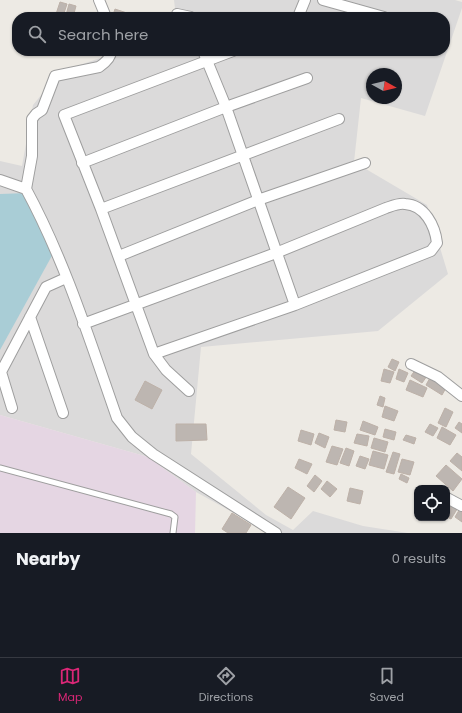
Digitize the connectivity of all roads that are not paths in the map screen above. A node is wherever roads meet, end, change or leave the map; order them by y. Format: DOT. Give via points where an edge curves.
graph roads {
  1 [pos="99,0"];
  2 [pos="305,0"];
  3 [pos="323,0"];
  4 [pos="104,12"];
  5 [pos="300,12"];
  6 [pos="366,12"];
  7 [pos="109,56"];
  8 [pos="205,56"];
  9 [pos="221,56"];
  10 [pos="207,62"];
  11 [pos="307,78"];
  12 [pos="226,107"];
  13 [pos="339,119"];
  14 [pos="242,155"];
  15 [pos="82,163"];
  16 [pos="365,163"];
  17 [pos="0,180"];
  18 [pos="26,189"];
  19 [pos="258,200"];
  20 [pos="101,209"];
  21 [pos="276,253"];
  22 [pos="119,256"];
  23 [pos="66,278"];
  24 [pos="135,304"];
  25 [pos="295,305"];
  26 [pos="30,317"];
  27 [pos="84,324"];
  28 [pos="154,354"];
  29 [pos="411,364"];
  30 [pos="189,390"];
  31 [pos="462,396"];
  32 [pos="12,408"];
  33 [pos="63,413"];
  34 [pos="0,468"];
  35 [pos="450,500"];
  36 [pos="462,506"];
  37 [pos="173,533"];
  38 [pos="276,533"];
  1 -- 4 [label="street"];
  2 -- 5 [label="street"];
  3 -- 6 [label="street"];
  7 -- 18 [label="street" via="99,67 55,76 42,110 32,119 32,156"];
  8 -- 10 [label="street"];
  9 -- 10 [label="street"];
  10 -- 12 [label="street"];
  10 -- 15 [label="street" via="64,115"];
  11 -- 12 [label="street"];
  12 -- 14 [label="street"];
  12 -- 15 [label="street"];
  13 -- 14 [label="street"];
  14 -- 19 [label="street"];
  14 -- 20 [label="street"];
  15 -- 20 [label="street"];
  16 -- 19 [label="street"];
  17 -- 18 [label="street"];
  18 -- 23 [label="street"];
  19 -- 21 [label="street"];
  19 -- 22 [label="street"];
  20 -- 22 [label="street"];
  21 -- 24 [label="street"];
  21 -- 25 [label="street"];
  21 -- 25 [label="street" via="386,208 404,204 423,211 436,231 437,243 432,251"];
  22 -- 24 [label="street"];
  23 -- 26 [label="street" via="46,287"];
  23 -- 27 [label="street"];
  24 -- 27 [label="street"];
  24 -- 28 [label="street"];
  25 -- 28 [label="street"];
  26 -- 32 [label="street" via="1,372"];
  26 -- 33 [label="street"];
  27 -- 38 [label="street" via="117,418 132,437 152,454"];
  28 -- 30 [label="street" via="166,370"];
  29 -- 31 [label="street" via="438,377"];
  34 -- 37 [label="lane" via="171,514 175,517"];
  35 -- 36 [label="street"];
}
